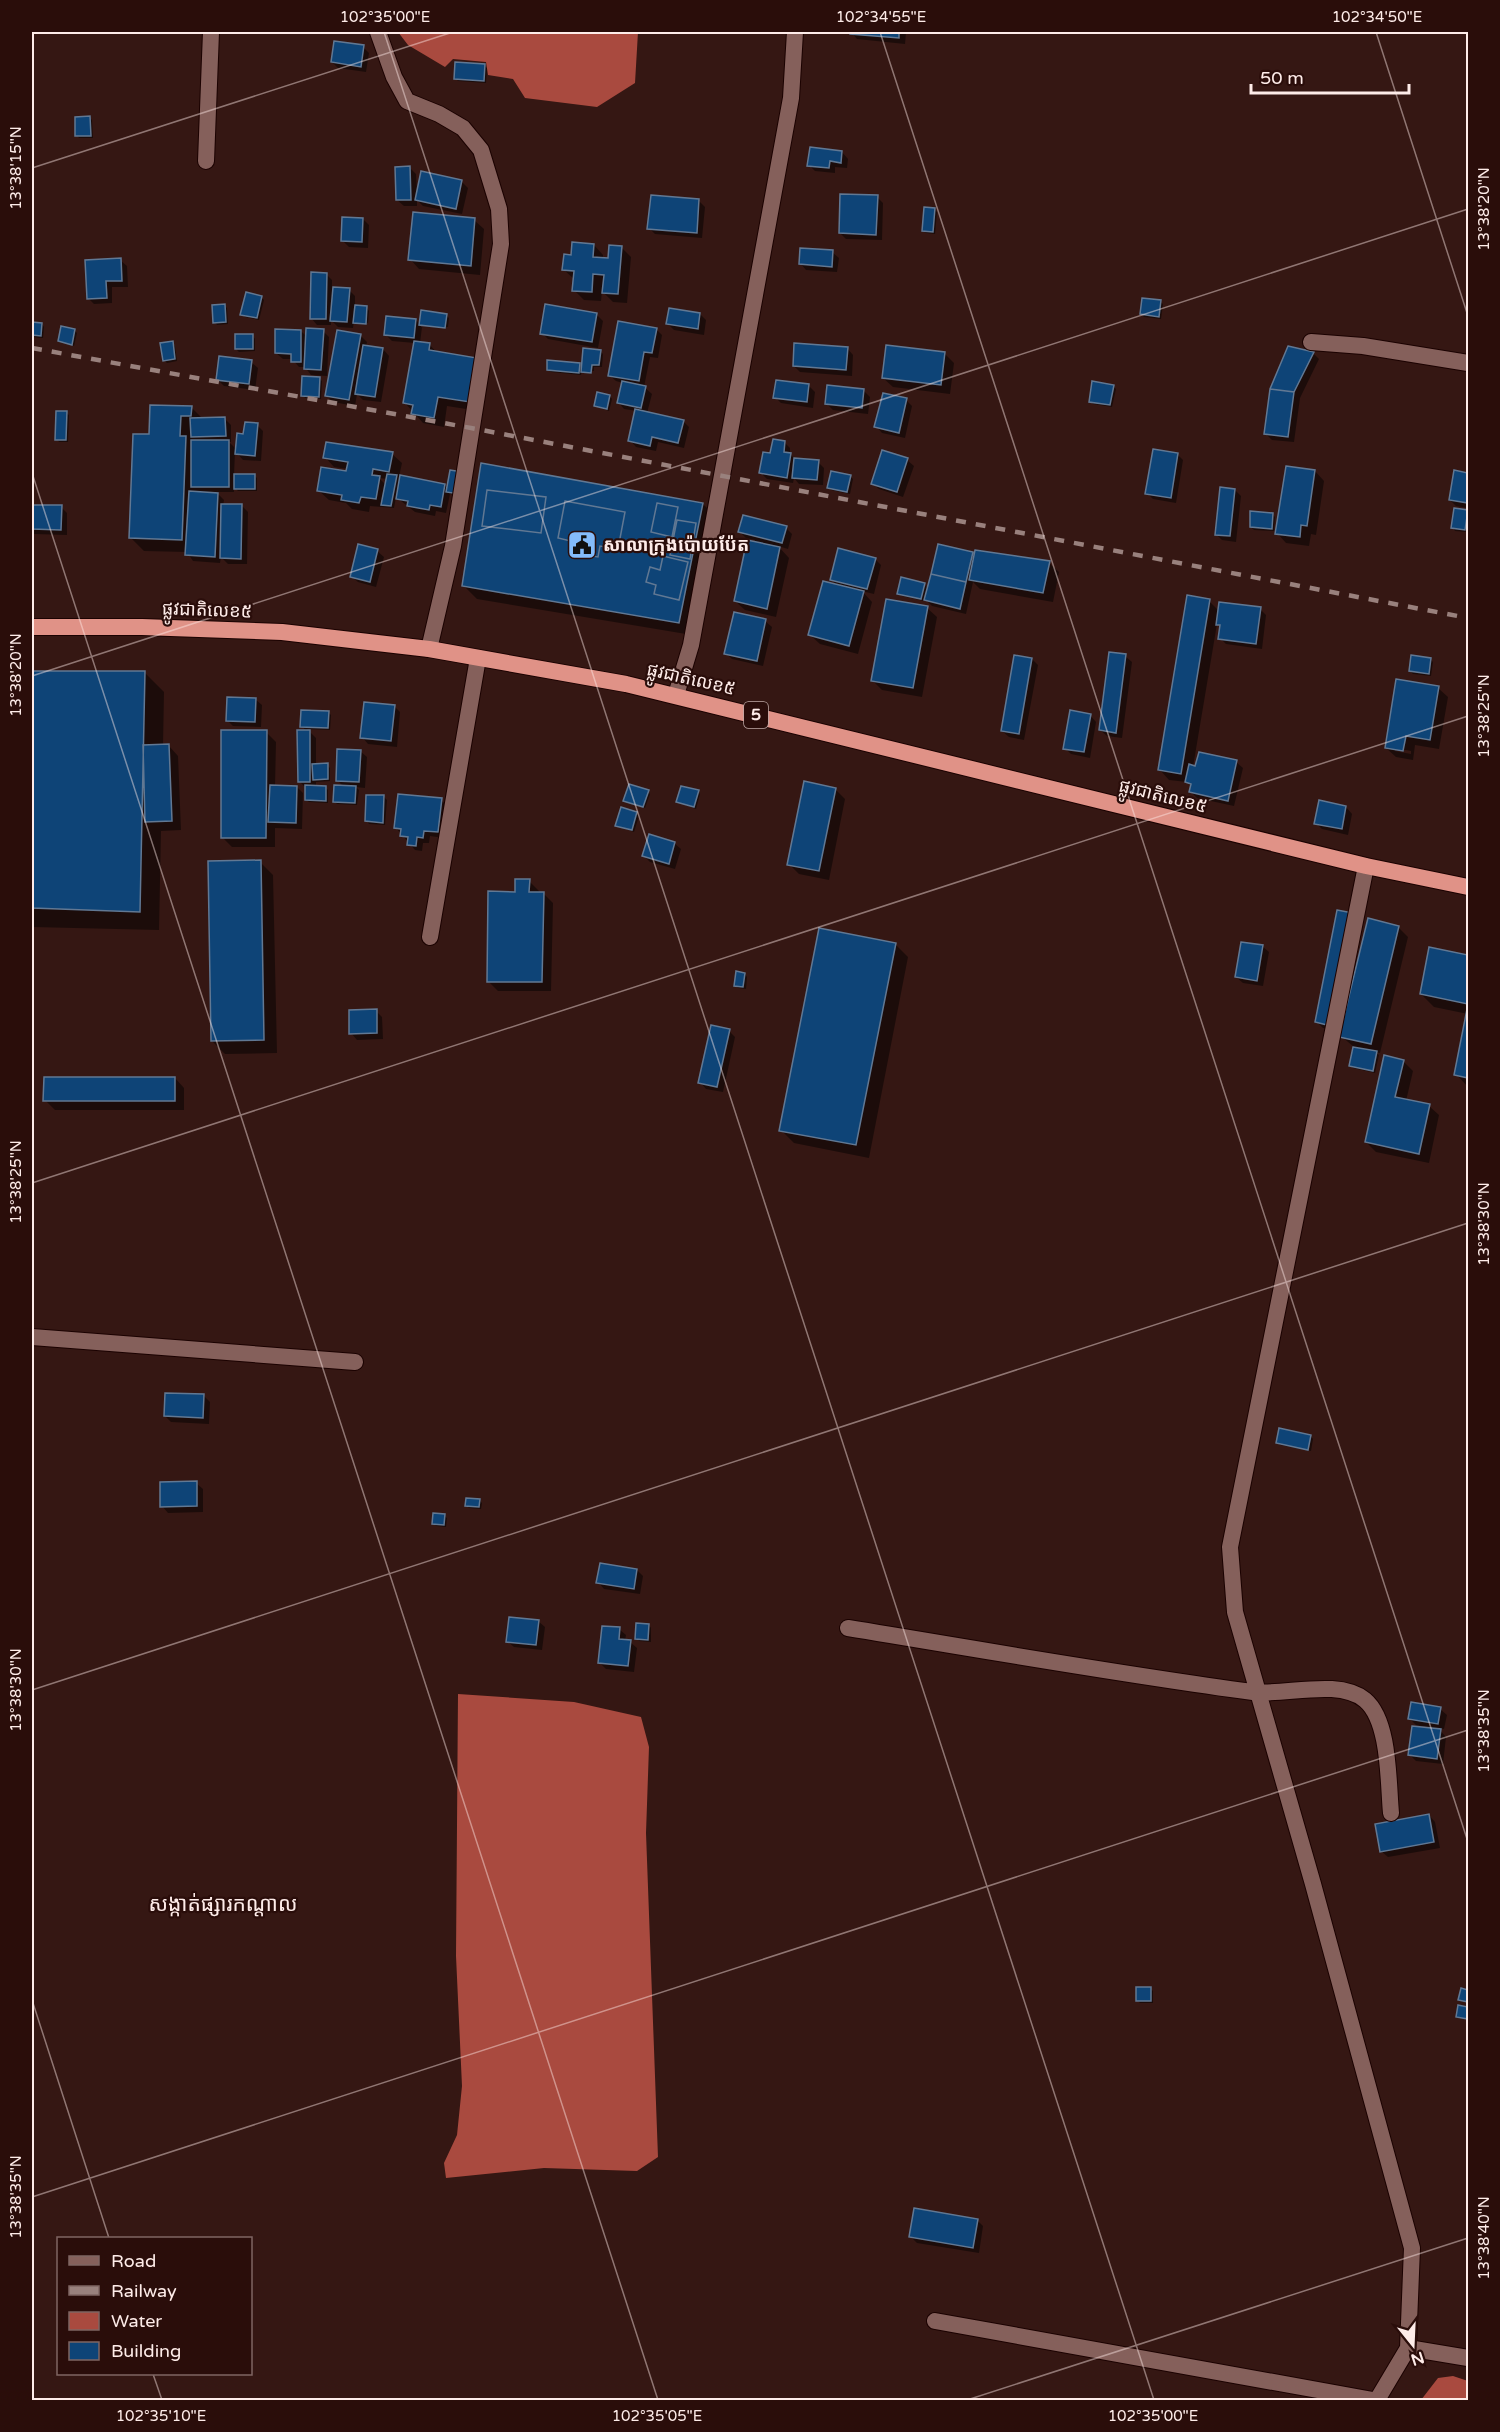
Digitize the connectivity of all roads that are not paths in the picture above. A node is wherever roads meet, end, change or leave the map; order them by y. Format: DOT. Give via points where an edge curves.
graph roads {
  1 [pos="211,32"];
  2 [pos="378,32"];
  3 [pos="795,32"];
  4 [pos="206,161"];
  5 [pos="1311,342"];
  6 [pos="1468,363"];
  7 [pos="32,627"];
  8 [pos="429,649"];
  9 [pos="478,658"];
  10 [pos="676,695"];
  11 [pos="1366,866"];
  12 [pos="1468,887"];
  13 [pos="430,937"];
  14 [pos="32,1337"];
  15 [pos="355,1362"];
  16 [pos="848,1628"];
  17 [pos="1257,1692"];
  18 [pos="1391,1813"];
  19 [pos="935,2321"];
  20 [pos="1408,2348"];
  21 [pos="1468,2358"];
  22 [pos="1375,2400"];
  1 -- 4 [label="street"];
  2 -- 8 [label="street" via="406,100 463,128 481,150 499,209 501,244 453,546"];
  3 -- 10 [label="street" via="789,109 691,645"];
  5 -- 6 [label="street" via="1363,345"];
  7 -- 8 [label="highway, ផ្លូវជាតិលេខ៥ / 5" via="282,632"];
  8 -- 9 [label="highway, ផ្លូវជាតិលេខ៥ / 5"];
  9 -- 10 [label="highway, ផ្លូវជាតិលេខ៥ / 5"];
  9 -- 13 [label="street"];
  10 -- 11 [label="highway, ផ្លូវជាតិលេខ៥ / 5"];
  11 -- 12 [label="highway, ផ្លូវជាតិលេខ៥ / 5"];
  11 -- 17 [label="street" via="1230,1547 1234,1612"];
  14 -- 15 [label="street"];
  16 -- 17 [label="street"];
  17 -- 18 [label="street" via="1334,1688 1364,1698 1377,1714 1383,1738"];
  17 -- 20 [label="street" via="1412,2248"];
  19 -- 22 [label="street"];
  20 -- 21 [label="street"];
  20 -- 22 [label="street"];
}
